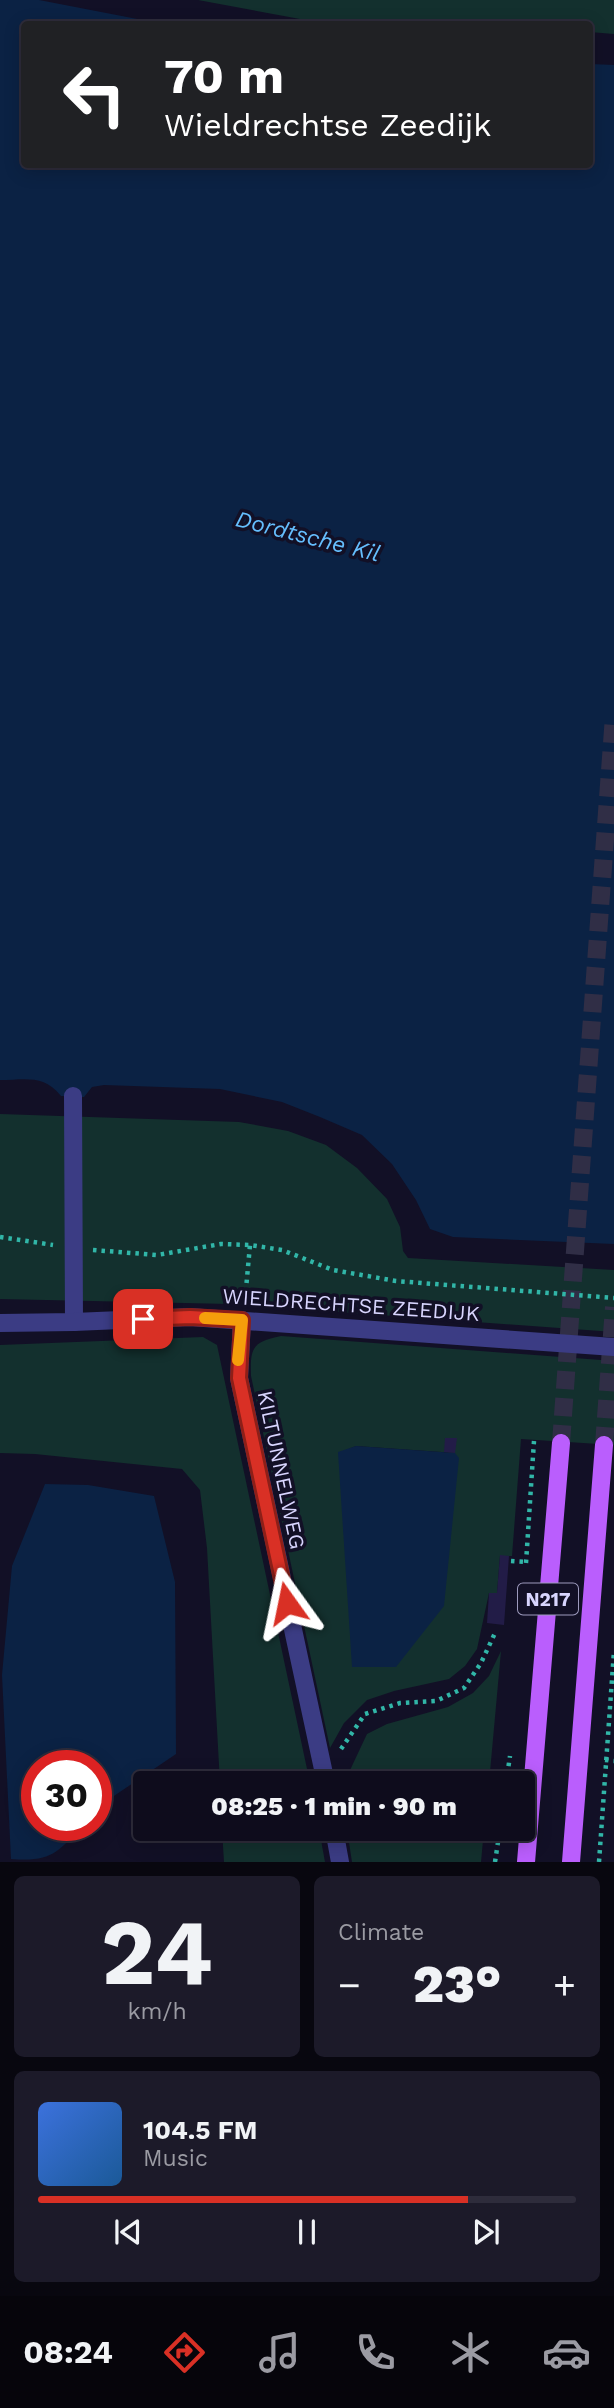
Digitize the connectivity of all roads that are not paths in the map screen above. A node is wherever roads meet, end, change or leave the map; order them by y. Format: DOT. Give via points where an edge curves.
graph roads {
  1 [pos="73,1096"];
  2 [pos="242,1320"];
  3 [pos="74,1322"];
  4 [pos="0,1323"];
  5 [pos="614,1347"];
  6 [pos="561,1443"];
  7 [pos="604,1445"];
  8 [pos="323,1771"];
  9 [pos="336,1841"];
  10 [pos="340,1862"];
  11 [pos="526,1862"];
  12 [pos="571,1862"];
  1 -- 3 [label="street"];
  2 -- 3 [label="street, WIELDRECHTSE ZEEDIJK" via="190,1317"];
  2 -- 5 [label="street, WIELDRECHTSE ZEEDIJK"];
  2 -- 8 [label="street, KILTUNNELWEG" via="239,1378"];
  3 -- 4 [label="street, WIELDRECHTSE ZEEDIJK"];
  6 -- 11 [label="main road, N217"];
  7 -- 12 [label="main road, N217"];
  9 -- 10 [label="street"];
}
